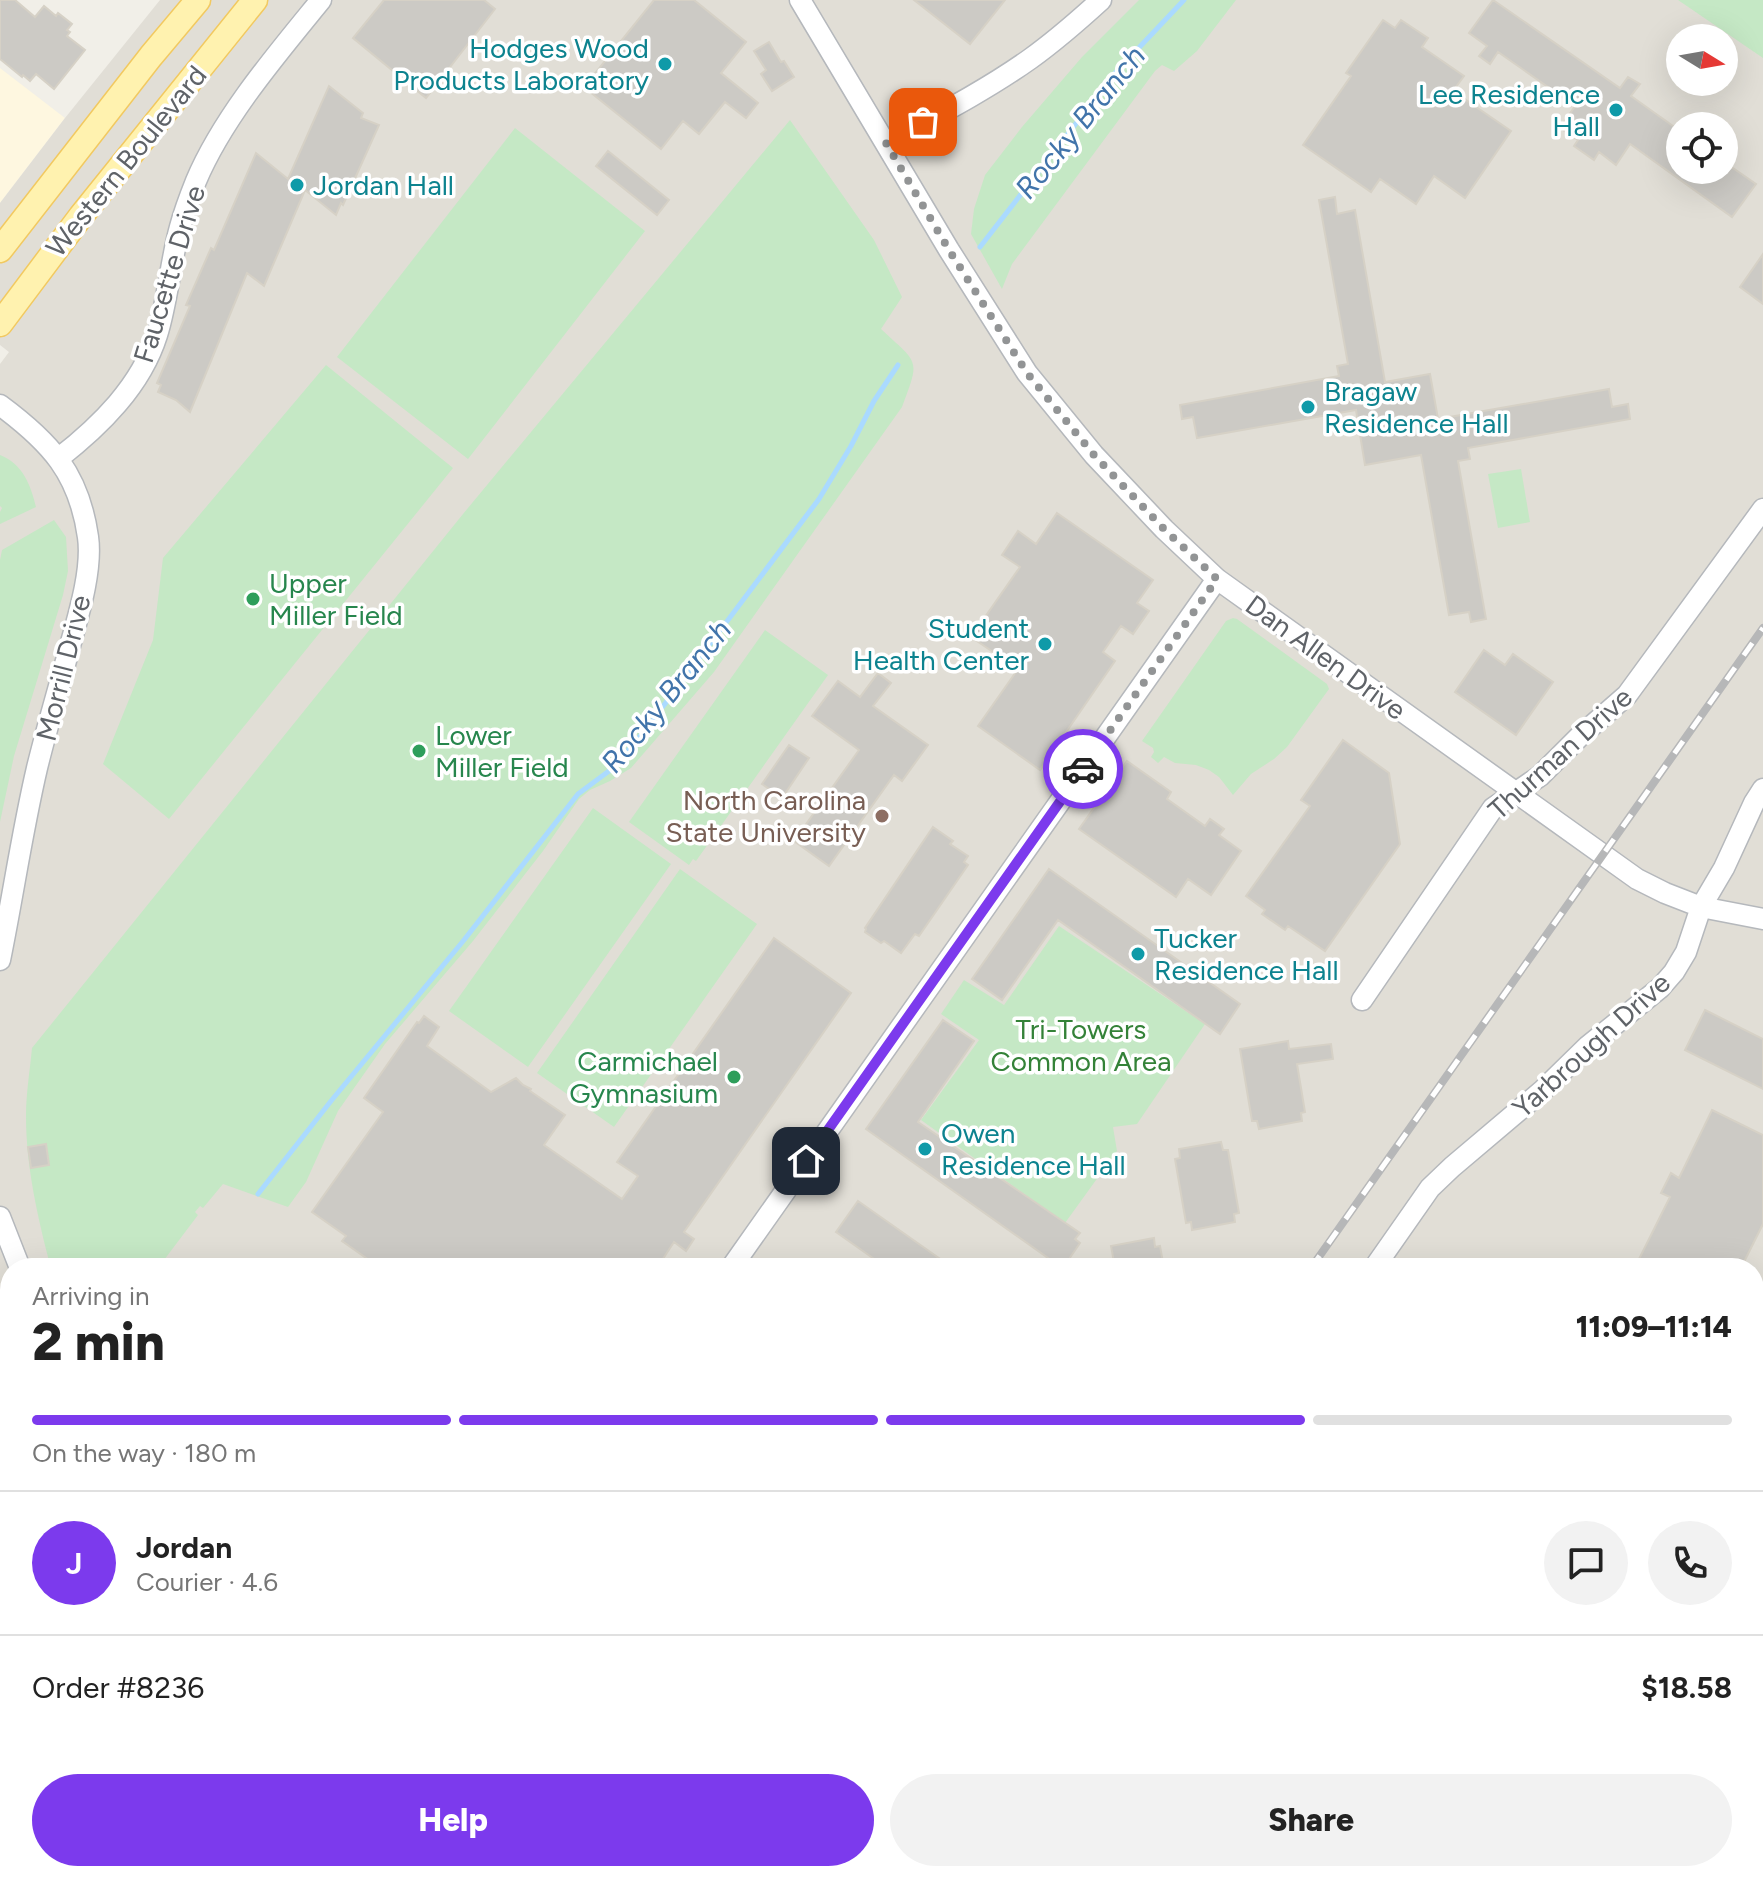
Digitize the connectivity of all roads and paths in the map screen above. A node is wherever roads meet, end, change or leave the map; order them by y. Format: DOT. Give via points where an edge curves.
graph roads {
  1 [pos="198,0"];
  2 [pos="255,0"];
  3 [pos="321,0"];
  4 [pos="800,0"];
  5 [pos="1101,0"];
  6 [pos="886,143"];
  7 [pos="0,250"];
  8 [pos="0,324"];
  9 [pos="0,405"];
  10 [pos="59,458"];
  11 [pos="1763,509"];
  12 [pos="1217,579"];
  13 [pos="1763,789"];
  14 [pos="1517,792"];
  15 [pos="1701,907"];
  16 [pos="1763,919"];
  17 [pos="0,960"];
  18 [pos="1362,1000"];
  19 [pos="0,1217"];
  20 [pos="16,1258"];
  21 [pos="738,1258"];
  22 [pos="1381,1258"];
  1 -- 7 [label="main road, Western Boulevard"];
  2 -- 8 [label="main road, Western Boulevard"];
  3 -- 10 [label="street, Faucette Drive" via="262,74 198,177 179,229 157,334 140,373 87,435"];
  4 -- 6 [label="street, Dan Allen Drive"];
  5 -- 6 [label="street" via="1028,60"];
  6 -- 12 [label="street, Dan Allen Drive" via="1027,373 1094,455"];
  9 -- 10 [label="street, Morrill Drive"];
  10 -- 17 [label="street, Morrill Drive" via="85,520 88,565 31,798"];
  11 -- 14 [label="street, Thurman Drive" via="1627,695"];
  12 -- 14 [label="street, Dan Allen Drive"];
  12 -- 21 [label="street"];
  13 -- 15 [label="street, Yarbrough Drive"];
  14 -- 15 [label="street, Dan Allen Drive" via="1637,879"];
  14 -- 18 [label="street, Thurman Drive" via="1493,808"];
  15 -- 16 [label="street, Dan Allen Drive"];
  15 -- 22 [label="street, Yarbrough Drive" via="1686,952 1660,988 1430,1188"];
  19 -- 20 [label="street"];
}
